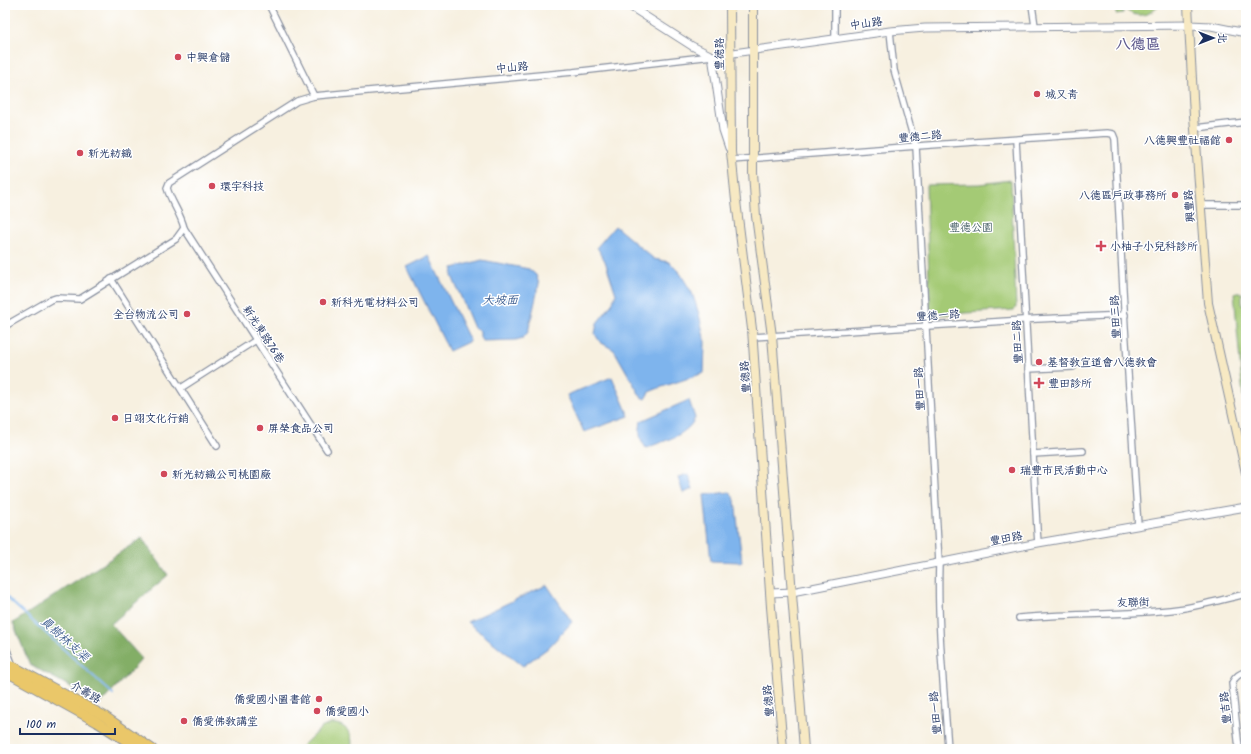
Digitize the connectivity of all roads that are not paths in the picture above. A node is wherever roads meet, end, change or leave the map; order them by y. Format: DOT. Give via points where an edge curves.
graph roads {
  1 [pos="269,5"];
  2 [pos="628,5"];
  3 [pos="730,5"];
  4 [pos="753,5"];
  5 [pos="835,5"];
  6 [pos="1032,5"];
  7 [pos="1188,5"];
  8 [pos="1189,25"];
  9 [pos="1035,26"];
  10 [pos="890,31"];
  11 [pos="1246,33"];
  12 [pos="835,39"];
  13 [pos="752,51"];
  14 [pos="730,54"];
  15 [pos="712,56"];
  16 [pos="314,96"];
  17 [pos="1246,122"];
  18 [pos="1195,128"];
  19 [pos="1111,134"];
  20 [pos="1016,140"];
  21 [pos="916,146"];
  22 [pos="731,156"];
  23 [pos="752,159"];
  24 [pos="1200,205"];
  25 [pos="1246,205"];
  26 [pos="184,228"];
  27 [pos="111,280"];
  28 [pos="1125,315"];
  29 [pos="1026,319"];
  30 [pos="5,326"];
  31 [pos="926,326"];
  32 [pos="772,336"];
  33 [pos="753,337"];
  34 [pos="256,340"];
  35 [pos="1072,367"];
  36 [pos="1028,369"];
  37 [pos="181,388"];
  38 [pos="217,446"];
  39 [pos="327,450"];
  40 [pos="1082,451"];
  41 [pos="1033,454"];
  42 [pos="1246,473"];
  43 [pos="1246,507"];
  44 [pos="1138,526"];
  45 [pos="1038,543"];
  46 [pos="939,563"];
  47 [pos="792,592"];
  48 [pos="770,593"];
  49 [pos="1246,594"];
  50 [pos="1019,618"];
  51 [pos="5,645"];
  52 [pos="8,668"];
  53 [pos="1246,672"];
  54 [pos="139,749"];
  55 [pos="152,749"];
  56 [pos="783,749"];
  57 [pos="804,749"];
  58 [pos="948,749"];
  59 [pos="1239,749"];
  1 -- 16 [label="street"];
  2 -- 15 [label="street"];
  3 -- 14 [label="main road, 豐德路"];
  4 -- 13 [label="main road"];
  5 -- 12 [label="street"];
  6 -- 9 [label="street"];
  7 -- 8 [label="main road, 興豐路"];
  8 -- 9 [label="street, 中山路"];
  8 -- 11 [label="street, 中山路" via="1211,26"];
  8 -- 18 [label="main road, 興豐路"];
  9 -- 10 [label="street, 中山路"];
  10 -- 12 [label="street, 中山路"];
  10 -- 21 [label="street, 豐田一路" via="894,70"];
  12 -- 13 [label="street, 中山路"];
  13 -- 14 [label="street, 中山路"];
  13 -- 23 [label="main road"];
  14 -- 15 [label="street, 中山路"];
  14 -- 22 [label="main road, 豐德路"];
  15 -- 16 [label="street, 中山路" via="573,72"];
  15 -- 22 [label="street" via="724,130"];
  16 -- 26 [label="street, 新光東路76巷" via="297,101 169,183 167,188"];
  17 -- 18 [label="street"];
  18 -- 24 [label="main road, 興豐路"];
  19 -- 20 [label="street, 豐德二路"];
  19 -- 28 [label="street, 豐田三路" via="1115,139"];
  20 -- 21 [label="street, 豐德二路"];
  20 -- 29 [label="street, 豐田二路"];
  21 -- 23 [label="street, 豐德二路"];
  21 -- 31 [label="street, 豐田一路"];
  22 -- 23 [label="street, 豐德二路"];
  22 -- 33 [label="main road, 豐德路"];
  23 -- 32 [label="main road" via="756,216"];
  24 -- 25 [label="street"];
  24 -- 42 [label="main road, 興豐路" via="1208,303"];
  26 -- 27 [label="street" via="176,239"];
  26 -- 34 [label="street, 新光東路76巷"];
  27 -- 30 [label="street" via="80,298 50,300"];
  27 -- 37 [label="street"];
  28 -- 29 [label="street, 豐德一路"];
  28 -- 44 [label="street, 豐田三路"];
  29 -- 31 [label="street, 豐德一路"];
  29 -- 36 [label="street, 豐田二路"];
  31 -- 32 [label="street, 豐德一路"];
  31 -- 46 [label="street, 豐田一路"];
  32 -- 33 [label="street, 豐德一路"];
  32 -- 47 [label="main road"];
  33 -- 48 [label="main road, 豐德路"];
  34 -- 37 [label="street"];
  34 -- 39 [label="street, 新光東路76巷"];
  35 -- 36 [label="street"];
  36 -- 41 [label="street, 豐田二路"];
  37 -- 38 [label="street"];
  40 -- 41 [label="street"];
  41 -- 45 [label="street, 豐田二路"];
  43 -- 44 [label="street, 豐田路"];
  44 -- 45 [label="street, 豐田路"];
  45 -- 46 [label="street, 豐田路"];
  46 -- 47 [label="street, 豐田路"];
  46 -- 58 [label="street, 豐田一路" via="942,678"];
  47 -- 48 [label="street, 豐田路"];
  47 -- 57 [label="main road"];
  48 -- 56 [label="main road, 豐德路"];
  49 -- 50 [label="street, 友聯街" via="1173,610"];
  51 -- 52 [label="street"];
  52 -- 54 [label="main road, 介壽路"];
  52 -- 55 [label="main road, 介壽路" via="104,716"];
  53 -- 59 [label="street, 豐吉路" via="1234,678 1232,683"];
}
